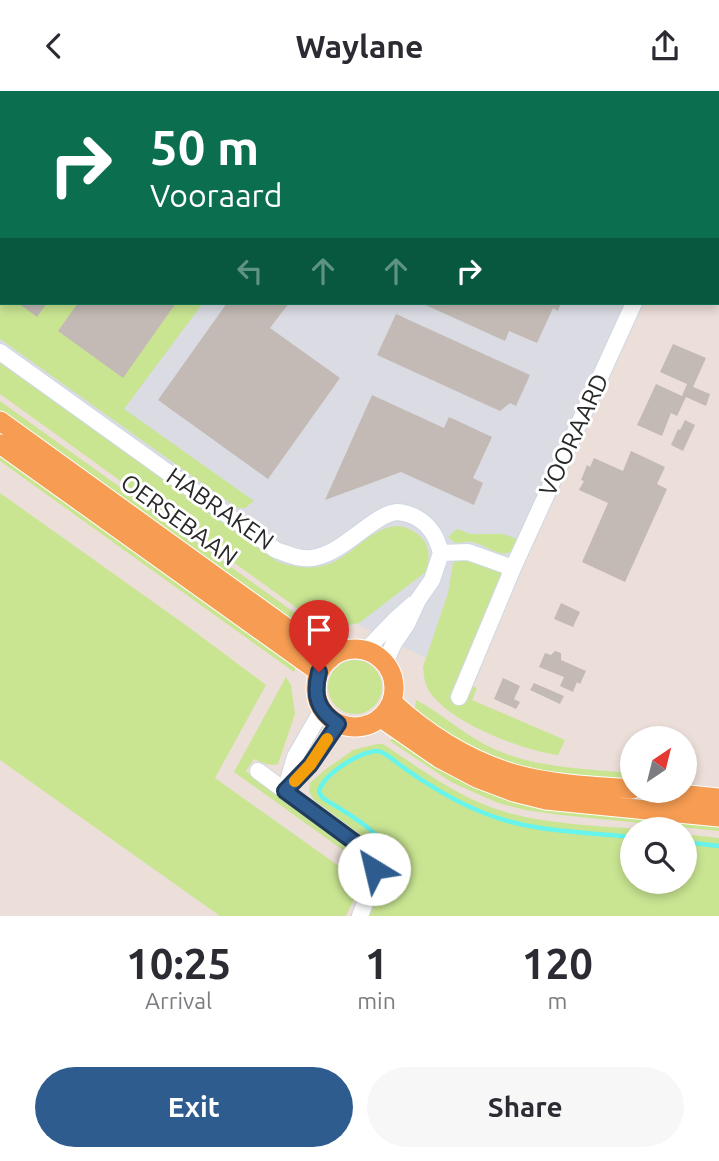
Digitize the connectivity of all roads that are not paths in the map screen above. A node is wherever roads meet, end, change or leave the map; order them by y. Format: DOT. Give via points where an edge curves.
graph roads {
  1 [pos="633,305"];
  2 [pos="0,352"];
  3 [pos="0,421"];
  4 [pos="0,444"];
  5 [pos="441,553"];
  6 [pos="513,568"];
  7 [pos="418,600"];
  8 [pos="365,651"];
  9 [pos="384,663"];
  10 [pos="324,665"];
  11 [pos="459,697"];
  12 [pos="322,710"];
  13 [pos="386,710"];
  14 [pos="338,724"];
  15 [pos="258,771"];
  16 [pos="620,788"];
  17 [pos="285,791"];
  18 [pos="697,796"];
  19 [pos="719,798"];
  20 [pos="719,817"];
  21 [pos="360,916"];
  1 -- 6 [label="street, VOORAARD"];
  2 -- 5 [label="street, HABRAKEN" via="276,550 302,559 318,557 396,512 427,525"];
  3 -- 10 [label="main road, OERSEBAAN"];
  4 -- 10 [label="main road, OERSEBAAN"];
  5 -- 6 [label="street" via="468,552"];
  5 -- 7 [label="street" via="432,580"];
  6 -- 11 [label="street, VOORAARD"];
  7 -- 8 [label="street"];
  7 -- 9 [label="street"];
  8 -- 9 [label="main road"];
  8 -- 10 [label="main road" via="341,652"];
  9 -- 13 [label="main road" via="394,689"];
  10 -- 12 [label="main road" via="316,685"];
  12 -- 14 [label="main road"];
  12 -- 17 [label="street" via="295,757"];
  13 -- 14 [label="main road" via="368,726"];
  13 -- 16 [label="main road" via="408,717 483,763 518,775"];
  13 -- 20 [label="main road" via="439,758 514,792 546,800"];
  14 -- 17 [label="street"];
  15 -- 17 [label="street"];
  17 -- 21 [label="street" via="368,852 374,869"];
  18 -- 19 [label="main road"];
}
